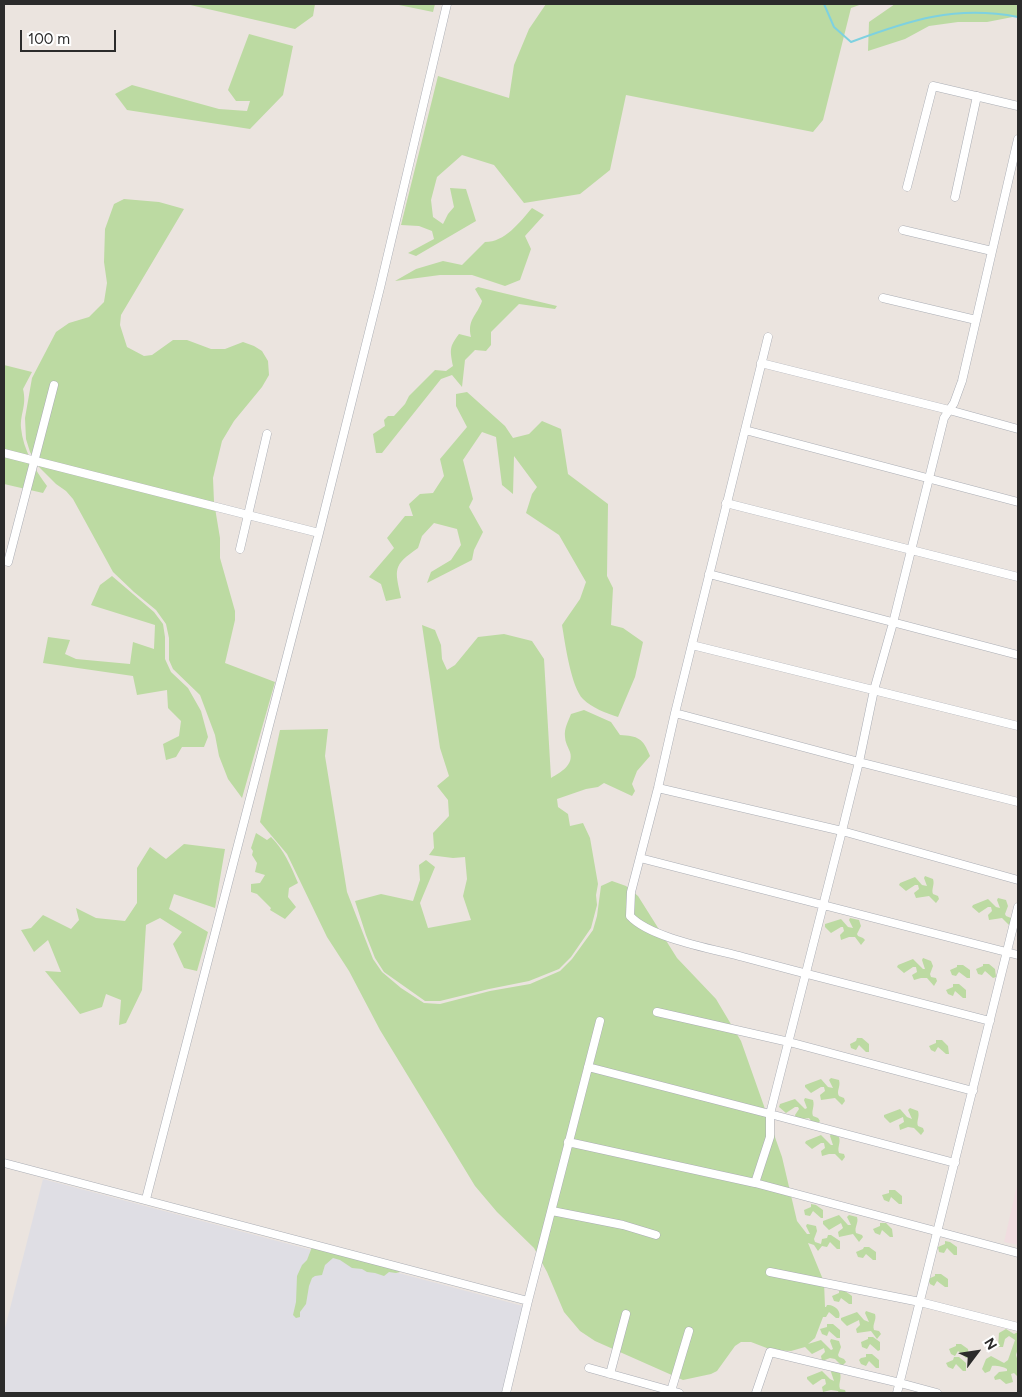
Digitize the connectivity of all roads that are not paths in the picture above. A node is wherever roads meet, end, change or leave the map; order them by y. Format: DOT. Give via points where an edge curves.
graph roads {
  1 [pos="446,4"];
  2 [pos="977,96"];
  3 [pos="1018,106"];
  4 [pos="1018,139"];
  5 [pos="907,187"];
  6 [pos="955,198"];
  7 [pos="903,230"];
  8 [pos="992,251"];
  9 [pos="883,298"];
  10 [pos="976,320"];
  11 [pos="768,337"];
  12 [pos="761,363"];
  13 [pos="54,385"];
  14 [pos="949,410"];
  15 [pos="1018,429"];
  16 [pos="746,430"];
  17 [pos="267,434"];
  18 [pos="4,453"];
  19 [pos="34,461"];
  20 [pos="930,478"];
  21 [pos="1018,502"];
  22 [pos="726,503"];
  23 [pos="248,515"];
  24 [pos="319,533"];
  25 [pos="240,548"];
  26 [pos="911,549"];
  27 [pos="8,562"];
  28 [pos="709,574"];
  29 [pos="1018,577"];
  30 [pos="893,623"];
  31 [pos="692,645"];
  32 [pos="1018,655"];
  33 [pos="874,690"];
  34 [pos="675,713"];
  35 [pos="1018,726"];
  36 [pos="859,762"];
  37 [pos="658,788"];
  38 [pos="1018,802"];
  39 [pos="842,831"];
  40 [pos="640,858"];
  41 [pos="1018,880"];
  42 [pos="823,906"];
  43 [pos="1018,907"];
  44 [pos="1007,952"];
  45 [pos="1018,955"];
  46 [pos="805,974"];
  47 [pos="657,1012"];
  48 [pos="600,1021"];
  49 [pos="990,1021"];
  50 [pos="789,1042"];
  51 [pos="588,1067"];
  52 [pos="972,1091"];
  53 [pos="770,1114"];
  54 [pos="568,1142"];
  55 [pos="4,1163"];
  56 [pos="955,1163"];
  57 [pos="755,1183"];
  58 [pos="146,1199"];
  59 [pos="552,1211"];
  60 [pos="938,1232"];
  61 [pos="656,1236"];
  62 [pos="1018,1253"];
  63 [pos="770,1272"];
  64 [pos="528,1301"];
  65 [pos="920,1302"];
  66 [pos="626,1314"];
  67 [pos="1018,1327"];
  68 [pos="689,1331"];
  69 [pos="589,1368"];
  70 [pos="610,1374"];
  71 [pos="900,1383"];
  72 [pos="675,1392"];
  73 [pos="506,1393"];
  74 [pos="756,1393"];
  75 [pos="898,1393"];
  76 [pos="937,1393"];
  1 -- 24 [label="street"];
  2 -- 3 [label="street"];
  2 -- 5 [label="street" via="933,86"];
  2 -- 6 [label="street"];
  4 -- 8 [label="street"];
  7 -- 8 [label="street"];
  8 -- 10 [label="street"];
  9 -- 10 [label="street"];
  10 -- 14 [label="street" via="962,381"];
  11 -- 12 [label="street"];
  12 -- 14 [label="street"];
  12 -- 16 [label="street"];
  13 -- 19 [label="street"];
  14 -- 15 [label="street"];
  14 -- 20 [label="street" via="944,418"];
  16 -- 20 [label="street"];
  16 -- 22 [label="street"];
  17 -- 23 [label="street"];
  18 -- 19 [label="street"];
  19 -- 23 [label="street"];
  19 -- 27 [label="street"];
  20 -- 21 [label="street"];
  20 -- 26 [label="street"];
  22 -- 26 [label="street"];
  22 -- 28 [label="street"];
  23 -- 24 [label="street"];
  23 -- 25 [label="street"];
  24 -- 58 [label="street"];
  26 -- 29 [label="street"];
  26 -- 30 [label="street"];
  28 -- 30 [label="street"];
  28 -- 31 [label="street"];
  30 -- 32 [label="street"];
  30 -- 33 [label="street"];
  31 -- 33 [label="street"];
  31 -- 34 [label="street"];
  33 -- 35 [label="street"];
  33 -- 36 [label="street"];
  34 -- 36 [label="street"];
  34 -- 37 [label="street"];
  36 -- 38 [label="street"];
  36 -- 39 [label="street"];
  37 -- 39 [label="street"];
  37 -- 40 [label="street"];
  39 -- 41 [label="street"];
  39 -- 42 [label="street"];
  40 -- 42 [label="street"];
  40 -- 46 [label="street" via="630,908 630,916 637,923 666,936"];
  42 -- 44 [label="street"];
  42 -- 46 [label="street"];
  43 -- 44 [label="street"];
  44 -- 45 [label="street"];
  44 -- 49 [label="street"];
  46 -- 49 [label="street"];
  46 -- 50 [label="street"];
  47 -- 50 [label="street"];
  48 -- 51 [label="street"];
  49 -- 52 [label="street"];
  50 -- 52 [label="street"];
  50 -- 53 [label="street"];
  51 -- 53 [label="street"];
  51 -- 54 [label="street"];
  52 -- 56 [label="street"];
  53 -- 56 [label="street"];
  53 -- 57 [label="street" via="770,1137"];
  54 -- 57 [label="street"];
  54 -- 59 [label="street"];
  55 -- 58 [label="street"];
  56 -- 60 [label="street"];
  57 -- 60 [label="street"];
  58 -- 64 [label="street"];
  59 -- 61 [label="street" via="623,1225"];
  59 -- 64 [label="street"];
  60 -- 62 [label="street"];
  60 -- 65 [label="street"];
  63 -- 65 [label="street"];
  64 -- 73 [label="street"];
  65 -- 67 [label="street"];
  65 -- 71 [label="street"];
  66 -- 70 [label="street"];
  68 -- 72 [label="street"];
  69 -- 70 [label="street"];
  70 -- 72 [label="street"];
  71 -- 74 [label="street" via="770,1352"];
  71 -- 75 [label="street"];
  71 -- 76 [label="street"];
}
